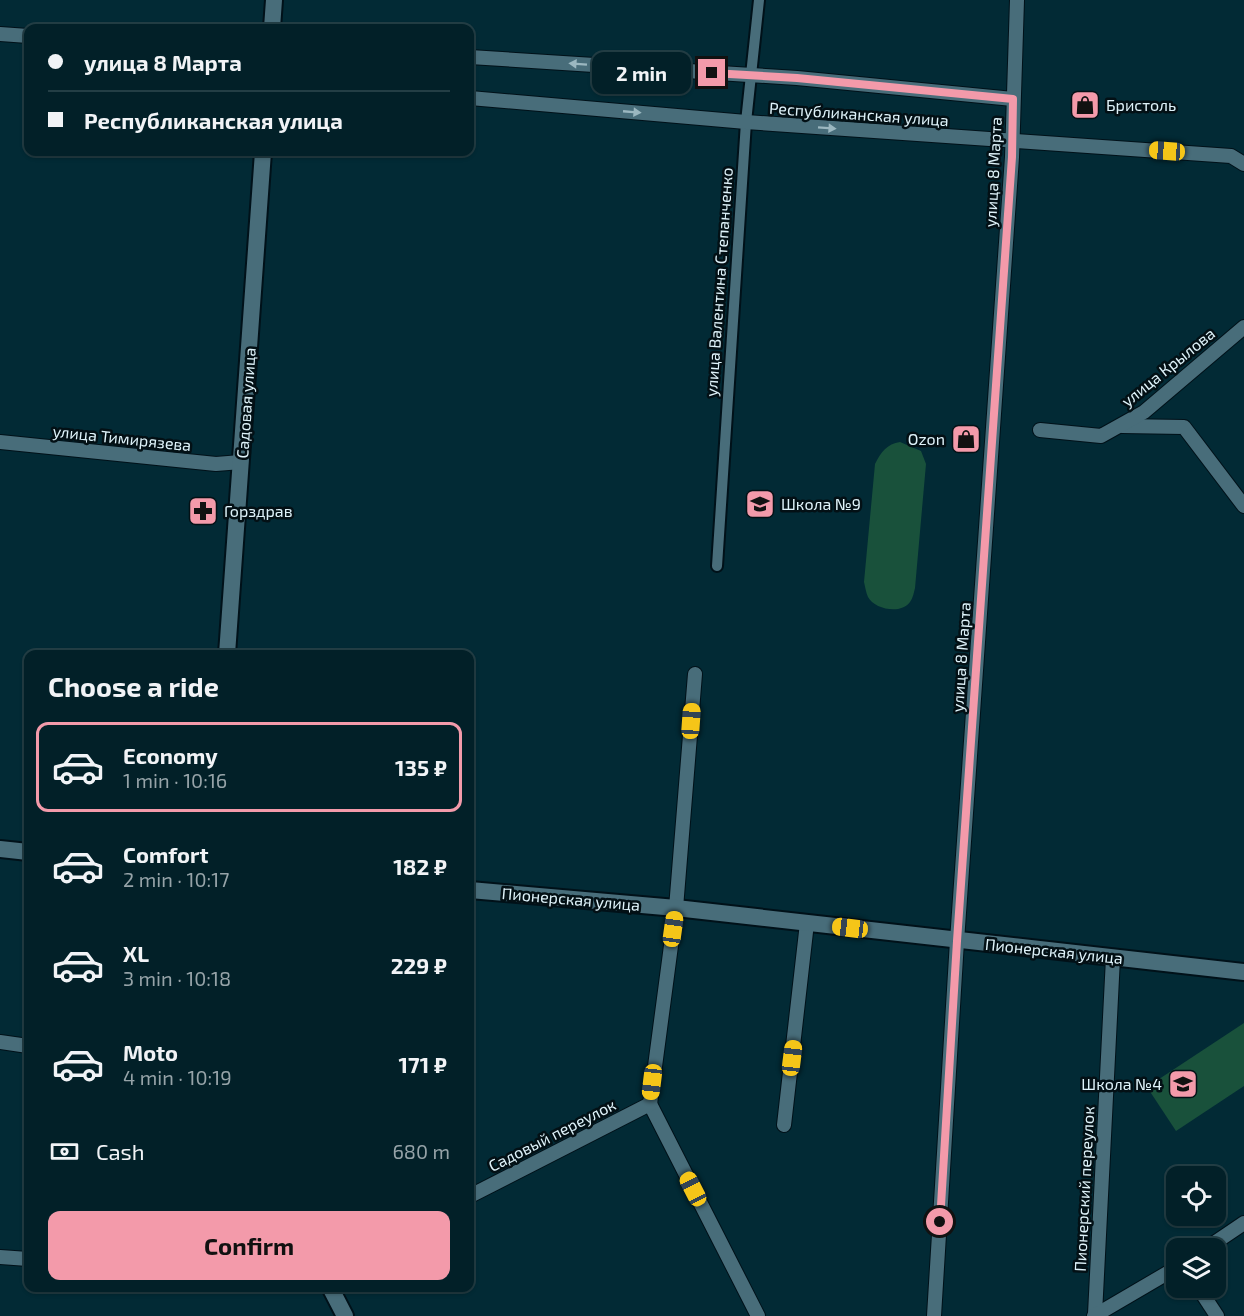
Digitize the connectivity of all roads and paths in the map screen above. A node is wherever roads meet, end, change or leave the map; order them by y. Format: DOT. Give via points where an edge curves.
graph roads {
  1 [pos="274,0"];
  2 [pos="759,0"];
  3 [pos="1017,0"];
  4 [pos="272,24"];
  5 [pos="0,34"];
  6 [pos="24,36"];
  7 [pos="474,57"];
  8 [pos="752,75"];
  9 [pos="474,98"];
  10 [pos="1013,99"];
  11 [pos="746,122"];
  12 [pos="1012,141"];
  13 [pos="263,156"];
  14 [pos="1244,164"];
  15 [pos="1244,327"];
  16 [pos="1120,426"];
  17 [pos="1040,430"];
  18 [pos="0,442"];
  19 [pos="241,462"];
  20 [pos="1244,506"];
  21 [pos="717,566"];
  22 [pos="227,650"];
  23 [pos="695,674"];
  24 [pos="0,849"];
  25 [pos="24,852"];
  26 [pos="474,890"];
  27 [pos="676,908"];
  28 [pos="807,923"];
  29 [pos="957,941"];
  30 [pos="1113,958"];
  31 [pos="1244,972"];
  32 [pos="0,1042"];
  33 [pos="24,1045"];
  34 [pos="650,1104"];
  35 [pos="784,1125"];
  36 [pos="474,1194"];
  37 [pos="1244,1223"];
  38 [pos="1222,1238"];
  39 [pos="0,1257"];
  40 [pos="24,1259"];
  41 [pos="1166,1274"];
  42 [pos="333,1292"];
  43 [pos="1205,1298"];
  44 [pos="1094,1315"];
  45 [pos="345,1316"];
  46 [pos="758,1316"];
  47 [pos="934,1316"];
  48 [pos="1217,1316"];
  1 -- 4 [label="street"];
  2 -- 8 [label="street, улица Валентина Степанченко"];
  3 -- 10 [label="street, улица 8 Марта"];
  5 -- 6 [label="street"];
  8 -- 7 [label="street, Республиканская улица, one-way"];
  8 -- 10 [label="street, Республиканская улица"];
  8 -- 11 [label="street, улица Валентина Степанченко"];
  9 -- 11 [label="street, Республиканская улица, one-way"];
  10 -- 12 [label="street, улица 8 Марта"];
  11 -- 12 [label="street, Республиканская улица, one-way"];
  11 -- 21 [label="street, улица Валентина Степанченко"];
  12 -- 14 [label="street, Республиканская улица" via="1231,156"];
  12 -- 29 [label="street, улица 8 Марта"];
  13 -- 19 [label="street, Садовая улица"];
  15 -- 16 [label="street, улица Крылова" via="1144,412"];
  16 -- 17 [label="street, улица Крылова" via="1101,436"];
  16 -- 20 [label="street" via="1184,427"];
  18 -- 19 [label="street, улица Тимирязева" via="216,464"];
  19 -- 22 [label="street, Садовая улица"];
  23 -- 27 [label="street"];
  24 -- 25 [label="street"];
  26 -- 27 [label="street, Пионерская улица"];
  27 -- 28 [label="street, Пионерская улица"];
  27 -- 34 [label="street"];
  28 -- 29 [label="street, Пионерская улица"];
  28 -- 35 [label="street"];
  29 -- 30 [label="street, Пионерская улица"];
  29 -- 47 [label="street, улица 8 Марта"];
  30 -- 31 [label="street, Пионерская улица"];
  30 -- 44 [label="street, Пионерский переулок"];
  32 -- 33 [label="street"];
  34 -- 36 [label="street, Садовый переулок"];
  34 -- 46 [label="street"];
  37 -- 38 [label="street"];
  39 -- 40 [label="street"];
  41 -- 44 [label="street"];
  42 -- 45 [label="street"];
  43 -- 48 [label="street"];
}
